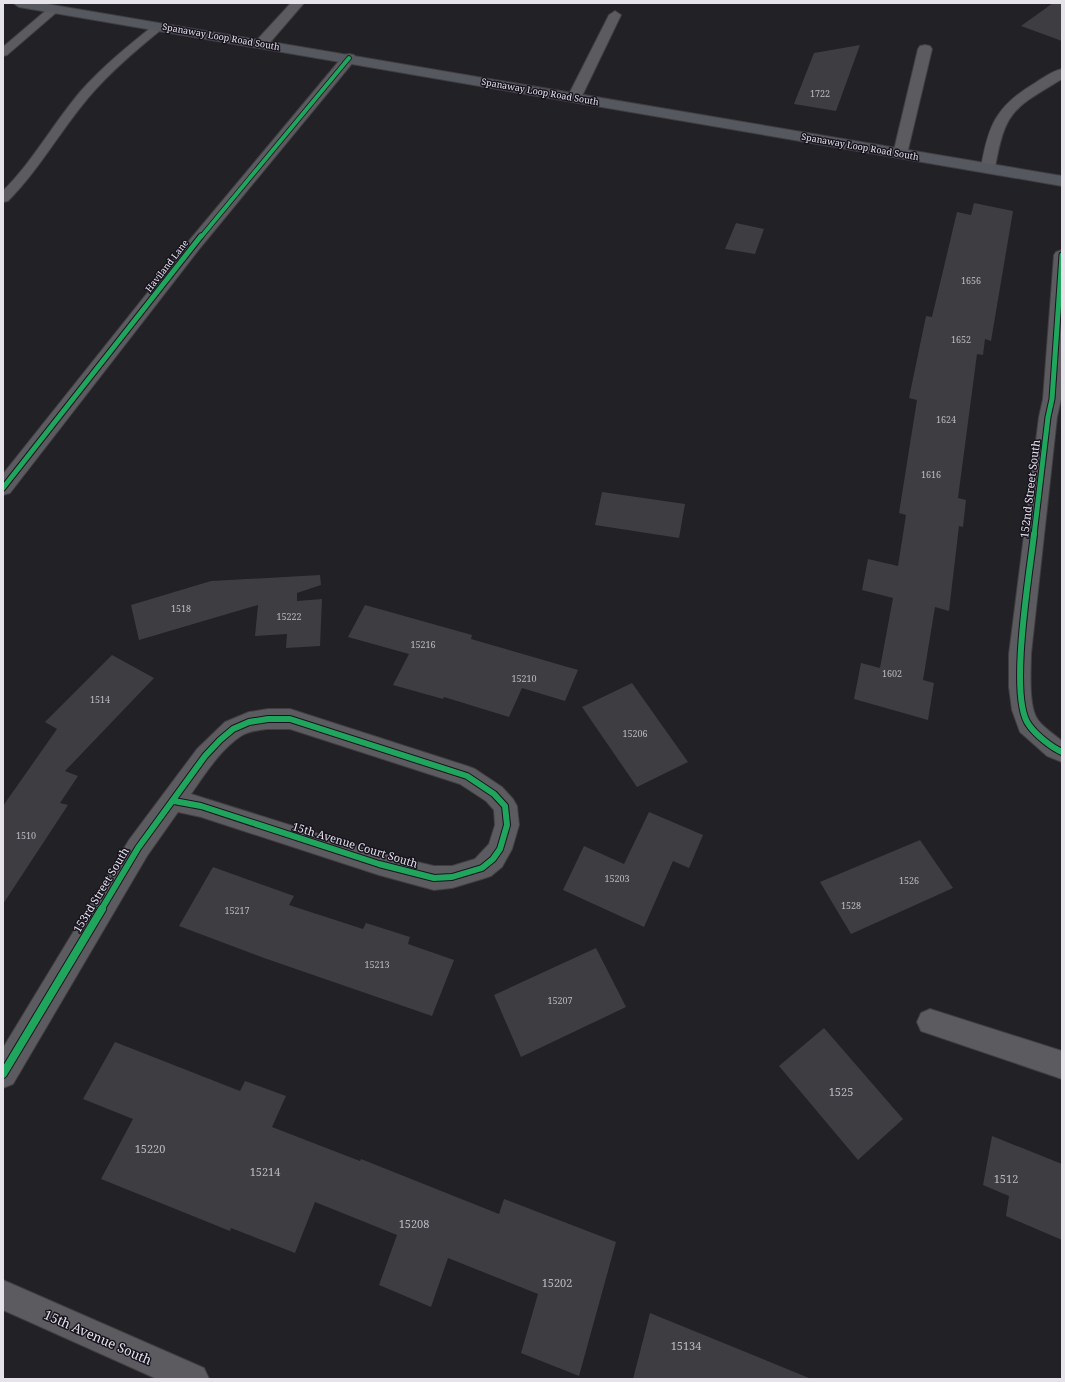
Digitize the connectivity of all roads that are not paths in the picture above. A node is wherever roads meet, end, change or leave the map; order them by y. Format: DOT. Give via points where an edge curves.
graph roads {
  1 [pos="19,3"];
  2 [pos="298,3"];
  3 [pos="54,9"];
  4 [pos="615,15"];
  5 [pos="158,27"];
  6 [pos="261,44"];
  7 [pos="926,49"];
  8 [pos="3,53"];
  9 [pos="349,58"];
  10 [pos="1062,73"];
  11 [pos="574,98"];
  12 [pos="900,154"];
  13 [pos="988,168"];
  14 [pos="1062,181"];
  15 [pos="3,198"];
  16 [pos="1062,255"];
  17 [pos="1057,400"];
  18 [pos="3,488"];
  19 [pos="233,729"];
  20 [pos="1062,752"];
  21 [pos="174,801"];
  22 [pos="930,1022"];
  23 [pos="1062,1065"];
  24 [pos="3,1074"];
  25 [pos="3,1295"];
  26 [pos="193,1379"];
  1 -- 3 [label="main road, Spanaway Loop Road South"];
  2 -- 6 [label="street"];
  3 -- 5 [label="main road, Spanaway Loop Road South"];
  3 -- 8 [label="lane"];
  4 -- 11 [label="street"];
  5 -- 6 [label="main road, Spanaway Loop Road South"];
  5 -- 15 [label="lane" via="106,70 83,96 29,169"];
  6 -- 9 [label="main road, Spanaway Loop Road South"];
  7 -- 12 [label="street"];
  9 -- 11 [label="main road, Spanaway Loop Road South"];
  9 -- 18 [label="street, Haviland Lane" via="194,245"];
  10 -- 13 [label="street" via="1011,106 1001,120 992,145"];
  11 -- 12 [label="main road, Spanaway Loop Road South"];
  12 -- 13 [label="main road, Spanaway Loop Road South"];
  13 -- 14 [label="main road, Spanaway Loop Road South"];
  16 -- 17 [label="street, 152nd Street South"];
  17 -- 20 [label="street, 152nd Street South" via="1048,425 1020,654 1023,710 1028,725"];
  19 -- 21 [label="street, 153rd Street South" via="205,756"];
  19 -- 21 [label="street, 15th Avenue Court South" via="268,718 290,718 467,776 494,794 504,806 507,826 500,849 482,868 452,877 434,878 379,864 201,806"];
  21 -- 24 [label="street, 153rd Street South" via="138,848"];
  22 -- 23 [label="street"];
  25 -- 26 [label="street, 15th Avenue South"];
}
